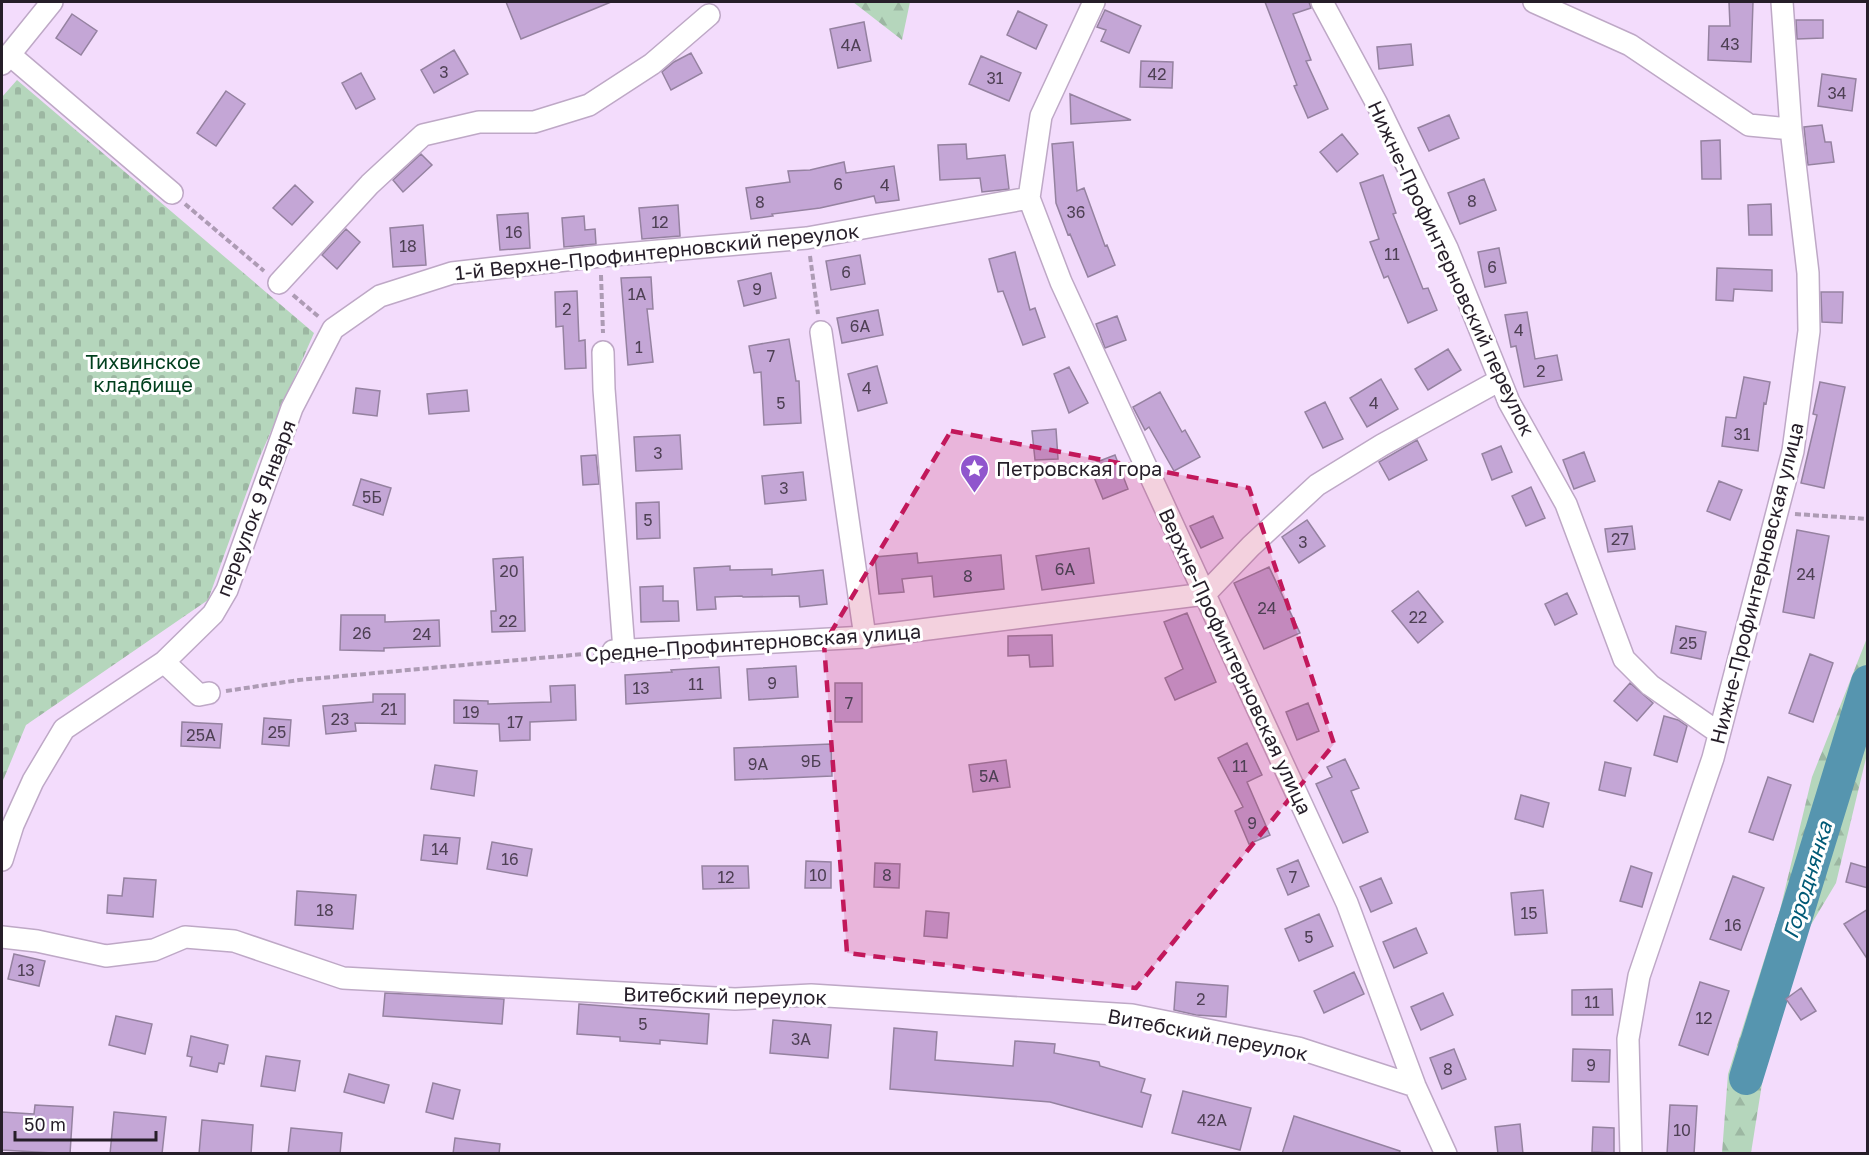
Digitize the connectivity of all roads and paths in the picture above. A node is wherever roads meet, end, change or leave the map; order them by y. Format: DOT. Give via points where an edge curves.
graph roads {
  1 [pos="52,2"];
  2 [pos="1094,2"];
  3 [pos="1322,2"];
  4 [pos="1534,2"];
  5 [pos="1782,2"];
  6 [pos="709,15"];
  7 [pos="6,60"];
  8 [pos="1791,129"];
  9 [pos="172,193"];
  10 [pos="1029,198"];
  11 [pos="807,238"];
  12 [pos="600,256"];
  13 [pos="279,283"];
  14 [pos="333,329"];
  15 [pos="821,332"];
  16 [pos="603,352"];
  17 [pos="1500,380"];
  18 [pos="1777,512"];
  19 [pos="1868,519"];
  20 [pos="1205,594"];
  21 [pos="865,637"];
  22 [pos="619,651"];
  23 [pos="164,662"];
  24 [pos="209,693"];
  25 [pos="1719,733"];
  26 [pos="2,860"];
  27 [pos="2,937"];
  28 [pos="1415,1086"];
  29 [pos="1446,1154"];
  30 [pos="1631,1154"];
  1 -- 7 [label="street"];
  2 -- 10 [label="street, Верхне-Профинтерновская улица" via="1041,116"];
  3 -- 17 [label="street, Нижне-Профинтерновский переулок" via="1447,248"];
  4 -- 8 [label="street" via="1630,45 1749,125"];
  5 -- 8 [label="street, Нижне-Профинтерновская улица"];
  6 -- 13 [label="street" via="652,63 589,105 534,122 479,122 423,135 370,183"];
  7 -- 9 [label="street"];
  8 -- 18 [label="street, Нижне-Профинтерновская улица" via="1808,273 1809,331 1793,451"];
  9 -- 13 [label="path"];
  10 -- 11 [label="street, 1-й Верхне-Профинтерновский переулок"];
  10 -- 20 [label="street, Верхне-Профинтерновская улица" via="1061,282"];
  11 -- 12 [label="street, 1-й Верхне-Профинтерновский переулок"];
  11 -- 15 [label="path"];
  12 -- 14 [label="street, 1-й Верхне-Профинтерновский переулок" via="452,273 380,296"];
  12 -- 16 [label="path"];
  13 -- 14 [label="path"];
  14 -- 23 [label="street, переулок 9 Января" via="292,408 227,590 213,614"];
  15 -- 21 [label="street"];
  16 -- 22 [label="street"];
  17 -- 20 [label="street" via="1317,485"];
  17 -- 25 [label="street, Нижне-Профинтерновский переулок" via="1566,504 1624,659 1650,685"];
  18 -- 19 [label="path"];
  18 -- 25 [label="street, Нижне-Профинтерновская улица"];
  20 -- 21 [label="street, Средне-Профинтерновская улица"];
  20 -- 28 [label="street, Верхне-Профинтерновская улица" via="1347,903"];
  21 -- 22 [label="street, Средне-Профинтерновская улица"];
  22 -- 24 [label="path, Средне-Профинтерновская улица" via="299,680"];
  23 -- 24 [label="street" via="199,695"];
  23 -- 26 [label="street, переулок 9 Января" via="64,729 33,781"];
  25 -- 30 [label="street, Нижне-Профинтерновская улица" via="1639,976 1628,1039"];
  27 -- 28 [label="street, Витебский переулок" via="106,956 154,950 185,937 234,941 343,978 735,999 811,995 1132,1015 1298,1048"];
  28 -- 29 [label="street, Верхне-Профинтерновская улица"];
}
